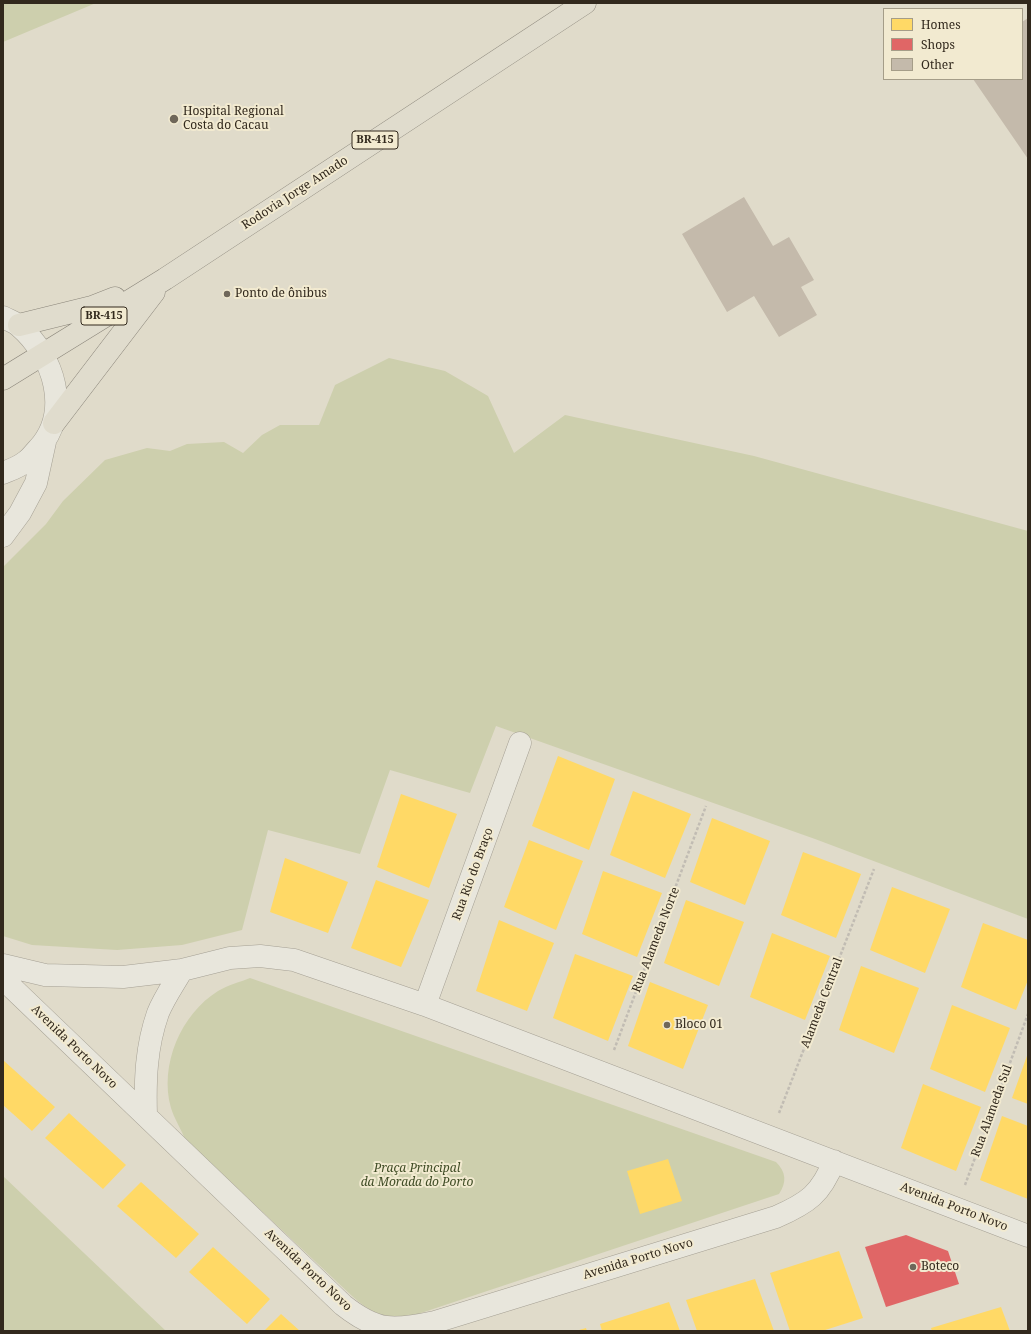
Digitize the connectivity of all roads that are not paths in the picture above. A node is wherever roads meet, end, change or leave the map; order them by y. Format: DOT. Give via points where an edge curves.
graph roads {
  1 [pos="585,3"];
  2 [pos="165,279"];
  3 [pos="11,321"];
  4 [pos="43,353"];
  5 [pos="3,379"];
  6 [pos="49,432"];
  7 [pos="3,473"];
  8 [pos="3,536"];
  9 [pos="520,743"];
  10 [pos="3,965"];
  11 [pos="182,970"];
  12 [pos="3,979"];
  13 [pos="425,1005"];
  14 [pos="146,1115"];
  15 [pos="834,1161"];
  16 [pos="1028,1236"];
  1 -- 2 [label="main road, Rodovia Jorge Amado / BR-415"];
  2 -- 3 [label="main road" via="92,307"];
  2 -- 4 [label="main road, Rodovia Jorge Amado / BR-415"];
  2 -- 6 [label="main road" via="124,329"];
  3 -- 4 [label="street"];
  4 -- 5 [label="main road, Rodovia Jorge Amado / BR-415"];
  4 -- 6 [label="street" via="53,375 56,393"];
  6 -- 7 [label="street" via="26,462"];
  6 -- 8 [label="street" via="36,483"];
  9 -- 13 [label="street, Rua Rio do Braço"];
  10 -- 11 [label="street, Avenida Porto Novo" via="45,975 80,976 123,977"];
  11 -- 13 [label="street, Avenida Porto Novo" via="230,958 260,956 294,960"];
  11 -- 14 [label="street" via="158,1012 148,1046 145,1076"];
  12 -- 14 [label="street, Avenida Porto Novo"];
  13 -- 15 [label="street, Avenida Porto Novo"];
  14 -- 15 [label="street, Avenida Porto Novo" via="343,1305 361,1319 384,1328 407,1328 435,1322 776,1217 798,1208 814,1196 827,1180"];
  15 -- 16 [label="street, Avenida Porto Novo"];
}
